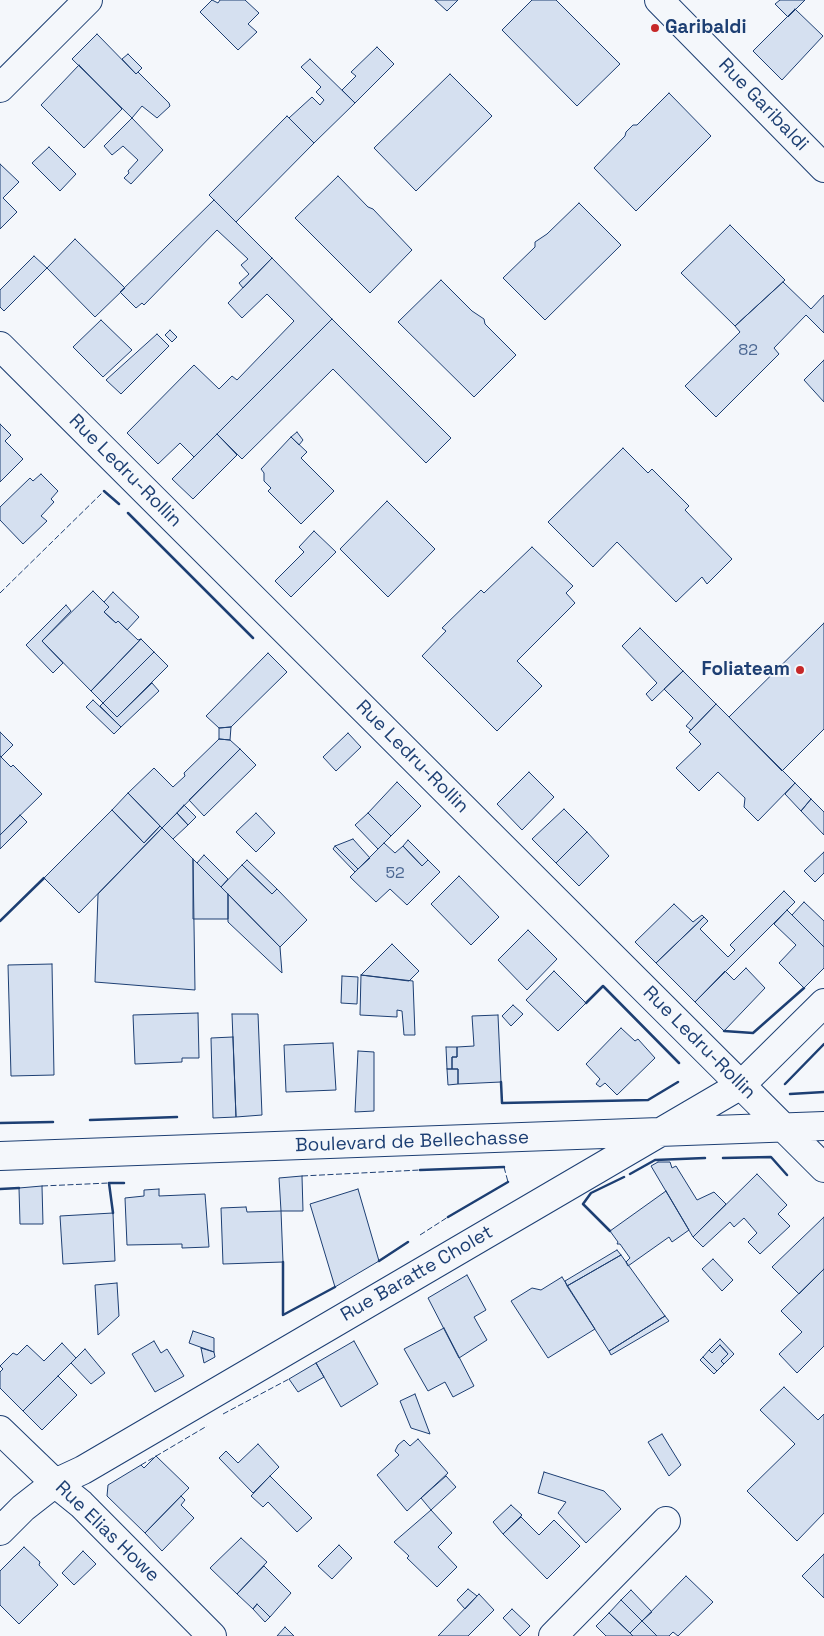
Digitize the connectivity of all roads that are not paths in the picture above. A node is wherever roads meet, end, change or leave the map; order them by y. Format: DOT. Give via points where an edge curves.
graph roads {
  1 [pos="88,0"];
  2 [pos="659,0"];
  3 [pos="0,88"];
  4 [pos="824,168"];
  5 [pos="0,346"];
  6 [pos="824,1003"];
  7 [pos="741,1085"];
  8 [pos="824,1126"];
  9 [pos="783,1128"];
  10 [pos="662,1133"];
  11 [pos="0,1156"];
  12 [pos="824,1168"];
  13 [pos="0,1430"];
  14 [pos="55,1483"];
  15 [pos="666,1521"];
  16 [pos="0,1531"];
  17 [pos="212,1636"];
  18 [pos="552,1636"];
  1 -- 3 [label="street"];
  2 -- 4 [label="street, Rue Garibaldi"];
  5 -- 7 [label="street, Rue Ledru-Rollin"];
  6 -- 7 [label="street, Rue Baratte Cholet"];
  7 -- 9 [label="street, Rue Ledru-Rollin"];
  7 -- 10 [label="street, Rue Baratte Cholet"];
  8 -- 9 [label="street, Boulevard de Bellechasse"];
  9 -- 10 [label="street, Boulevard de Bellechasse"];
  9 -- 12 [label="street, Rue Ledru-Rollin"];
  10 -- 11 [label="street, Boulevard de Bellechasse"];
  10 -- 14 [label="street, Rue Baratte Cholet" via="83,1470"];
  13 -- 14 [label="street, Rue Elias Howe"];
  14 -- 16 [label="street, Rue Baratte Cholet"];
  14 -- 17 [label="street, Rue Elias Howe" via="81,1504"];
  15 -- 18 [label="street"];
}
